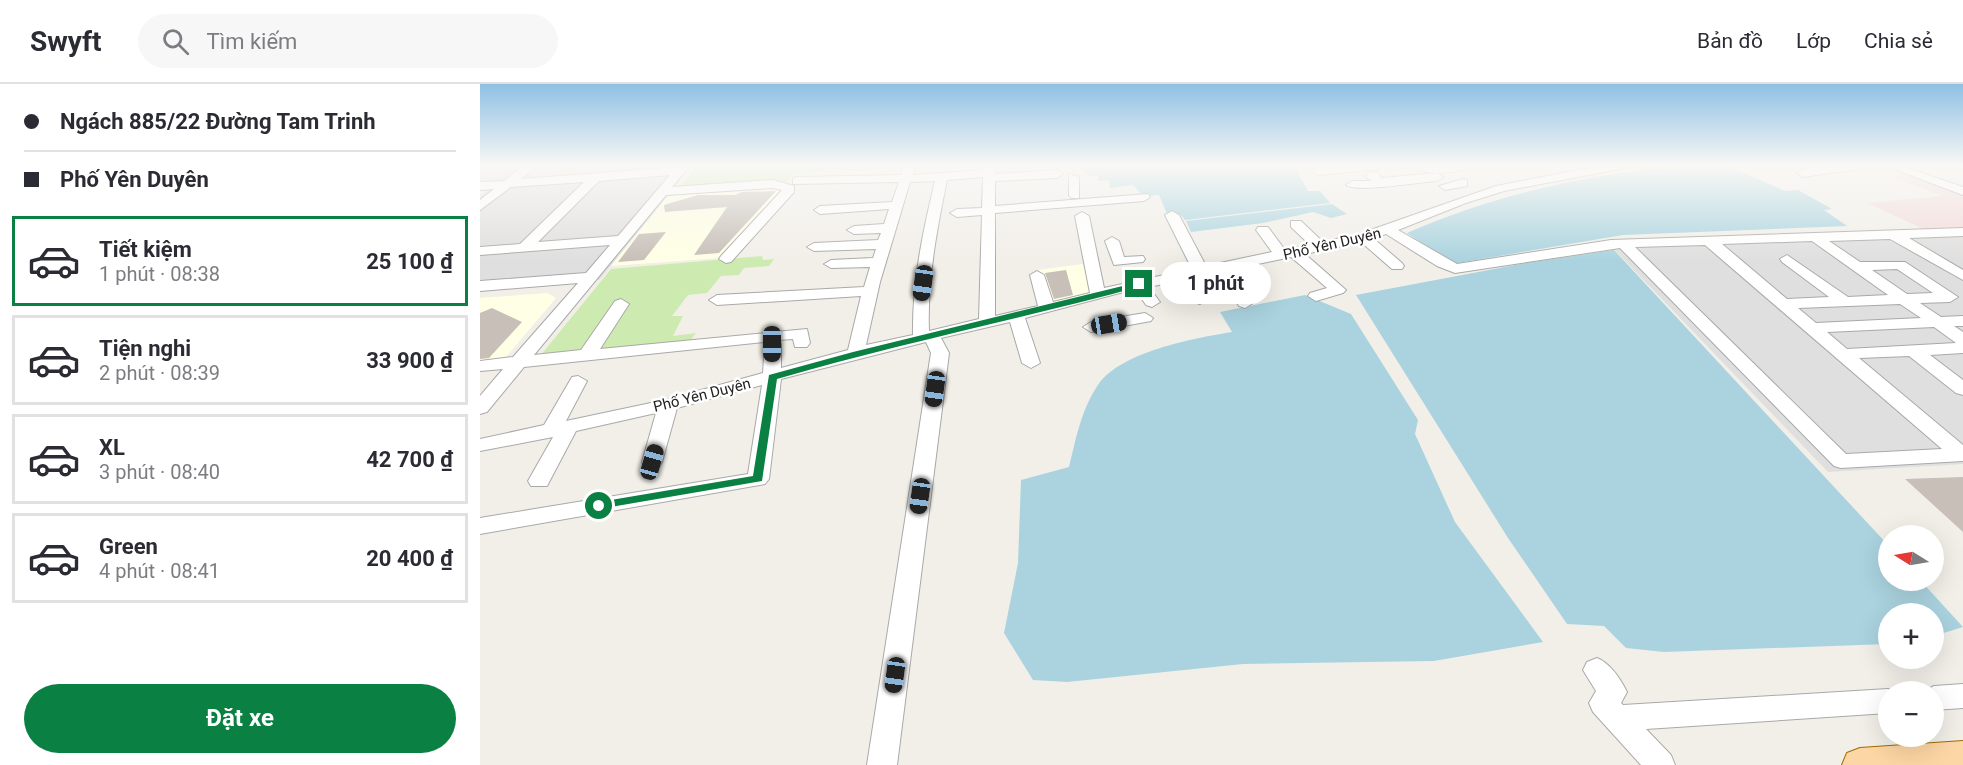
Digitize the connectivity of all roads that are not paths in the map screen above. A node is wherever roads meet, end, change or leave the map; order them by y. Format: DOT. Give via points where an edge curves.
graph roads {
  1 [pos="575,198"];
  2 [pos="656,198"];
  3 [pos="782,198"];
  4 [pos="870,198"];
  5 [pos="900,198"];
  6 [pos="941,198"];
  7 [pos="990,198"];
  8 [pos="1036,198"];
  9 [pos="1133,198"];
  10 [pos="1455,198"];
  11 [pos="1471,198"];
  12 [pos="1458,201"];
  13 [pos="899,202"];
  14 [pos="990,208"];
  15 [pos="819,210"];
  16 [pos="957,213"];
  17 [pos="1172,215"];
  18 [pos="1082,216"];
  19 [pos="1296,224"];
  20 [pos="854,230"];
  21 [pos="1263,230"];
  22 [pos="1389,230"];
  23 [pos="1963,232"];
  24 [pos="1894,235"];
  25 [pos="886,236"];
  26 [pos="1364,237"];
  27 [pos="1815,238"];
  28 [pos="621,240"];
  29 [pos="1709,241"];
  30 [pos="817,243"];
  31 [pos="1624,244"];
  32 [pos="524,248"];
  33 [pos="1321,248"];
  34 [pos="480,251"];
  35 [pos="1136,254"];
  36 [pos="1289,254"];
  37 [pos="1089,258"];
  38 [pos="726,259"];
  39 [pos="1787,259"];
  40 [pos="878,262"];
  41 [pos="831,264"];
  42 [pos="1397,266"];
  43 [pos="1857,266"];
  44 [pos="1221,267"];
  45 [pos="1201,271"];
  46 [pos="1037,275"];
  47 [pos="1181,275"];
  48 [pos="1963,276"];
  49 [pos="590,277"];
  50 [pos="1139,284"];
  51 [pos="480,286"];
  52 [pos="870,291"];
  53 [pos="1098,295"];
  54 [pos="1316,296"];
  55 [pos="763,297"];
  56 [pos="1956,297"];
  57 [pos="1903,298"];
  58 [pos="1200,299"];
  59 [pos="717,300"];
  60 [pos="1844,301"];
  61 [pos="1074,302"];
  62 [pos="1152,302"];
  63 [pos="1245,303"];
  64 [pos="621,304"];
  65 [pos="1783,304"];
  66 [pos="1047,308"];
  67 [pos="753,315"];
  68 [pos="1016,316"];
  69 [pos="1145,318"];
  70 [pos="1963,321"];
  71 [pos="987,322"];
  72 [pos="1938,322"];
  73 [pos="1812,328"];
  74 [pos="926,337"];
  75 [pos="1963,340"];
  76 [pos="801,343"];
  77 [pos="772,344"];
  78 [pos="1963,348"];
  79 [pos="1914,351"];
  80 [pos="588,353"];
  81 [pos="856,353"];
  82 [pos="1842,354"];
  83 [pos="519,361"];
  84 [pos="1031,363"];
  85 [pos="480,366"];
  86 [pos="772,377"];
  87 [pos="578,381"];
  88 [pos="1963,389"];
  89 [pos="668,405"];
  90 [pos="480,408"];
  91 [pos="560,429"];
  92 [pos="480,445"];
  93 [pos="1962,454"];
  94 [pos="652,462"];
  95 [pos="539,481"];
  96 [pos="480,526"];
  97 [pos="1597,670"];
  98 [pos="1963,696"];
  99 [pos="1944,697"];
  100 [pos="1878,702"];
  101 [pos="1618,718"];
  102 [pos="1963,758"];
  103 [pos="882,765"];
  104 [pos="1660,765"];
  105 [pos="1860,765"];
  1 -- 32 [label="street"];
  2 -- 28 [label="street"];
  3 -- 38 [label="street"];
  4 -- 13 [label="street"];
  5 -- 13 [label="street"];
  6 -- 74 [label="street" via="929,236 920,306"];
  7 -- 14 [label="street"];
  8 -- 14 [label="street"];
  9 -- 14 [label="street"];
  10 -- 12 [label="street"];
  11 -- 12 [label="street, Phố Yên Duyên"];
  12 -- 22 [label="street, Phố Yên Duyên"];
  13 -- 15 [label="street"];
  13 -- 25 [label="street"];
  14 -- 16 [label="street"];
  14 -- 71 [label="street"];
  17 -- 45 [label="street"];
  18 -- 37 [label="street"];
  19 -- 33 [label="street"];
  20 -- 25 [label="street"];
  21 -- 36 [label="street"];
  22 -- 26 [label="street, Phố Yên Duyên"];
  22 -- 31 [label="street" via="1455,269"];
  23 -- 24 [label="street"];
  24 -- 27 [label="street"];
  24 -- 48 [label="street"];
  25 -- 30 [label="street"];
  25 -- 40 [label="street"];
  26 -- 33 [label="street, Phố Yên Duyên"];
  26 -- 42 [label="street"];
  27 -- 29 [label="street"];
  27 -- 43 [label="street"];
  28 -- 32 [label="street"];
  28 -- 49 [label="street"];
  29 -- 31 [label="street"];
  29 -- 65 [label="street"];
  31 -- 93 [label="street" via="1841,460"];
  32 -- 34 [label="street"];
  33 -- 36 [label="street, Phố Yên Duyên"];
  35 -- 37 [label="street" via="1119,262 1115,249"];
  36 -- 44 [label="street, Phố Yên Duyên"];
  36 -- 54 [label="street" via="1338,290"];
  37 -- 53 [label="street"];
  39 -- 60 [label="street"];
  40 -- 41 [label="street"];
  40 -- 52 [label="street"];
  43 -- 56 [label="street" via="1900,265"];
  43 -- 57 [label="street"];
  44 -- 45 [label="street, Phố Yên Duyên"];
  44 -- 63 [label="street"];
  45 -- 47 [label="street, Phố Yên Duyên"];
  46 -- 66 [label="street"];
  47 -- 50 [label="street, Phố Yên Duyên"];
  47 -- 58 [label="street"];
  49 -- 51 [label="street"];
  49 -- 83 [label="street"];
  50 -- 53 [label="street, Phố Yên Duyên"];
  50 -- 62 [label="street"];
  52 -- 55 [label="street"];
  52 -- 81 [label="street"];
  53 -- 61 [label="street, Phố Yên Duyên"];
  55 -- 59 [label="street"];
  55 -- 67 [label="street"];
  56 -- 57 [label="street"];
  57 -- 60 [label="street"];
  57 -- 72 [label="street"];
  60 -- 65 [label="street"];
  61 -- 66 [label="street, Phố Yên Duyên"];
  61 -- 69 [label="street" via="1095,333"];
  64 -- 80 [label="street"];
  65 -- 73 [label="street"];
  66 -- 68 [label="street, Phố Yên Duyên"];
  68 -- 71 [label="street, Phố Yên Duyên"];
  68 -- 84 [label="street"];
  70 -- 72 [label="street"];
  71 -- 74 [label="street, Phố Yên Duyên"];
  72 -- 73 [label="street"];
  72 -- 75 [label="street"];
  73 -- 82 [label="street"];
  74 -- 81 [label="street, Phố Yên Duyên"];
  74 -- 103 [label="street" via="940,353"];
  76 -- 80 [label="street" via="801,333"];
  77 -- 86 [label="street"];
  78 -- 79 [label="street"];
  79 -- 82 [label="street"];
  79 -- 88 [label="street"];
  80 -- 83 [label="street"];
  81 -- 86 [label="street, Phố Yên Duyên"];
  82 -- 93 [label="street"];
  83 -- 85 [label="street"];
  83 -- 90 [label="street"];
  86 -- 89 [label="street, Phố Yên Duyên"];
  86 -- 96 [label="street" via="758,479"];
  87 -- 91 [label="street"];
  89 -- 91 [label="street, Phố Yên Duyên"];
  89 -- 94 [label="street"];
  91 -- 92 [label="street, Phố Yên Duyên"];
  91 -- 95 [label="street"];
  97 -- 101 [label="street" via="1613,692 1603,703"];
  98 -- 99 [label="street"];
  100 -- 101 [label="street"];
  101 -- 104 [label="street"];
  102 -- 105 [label="main road"];
}
